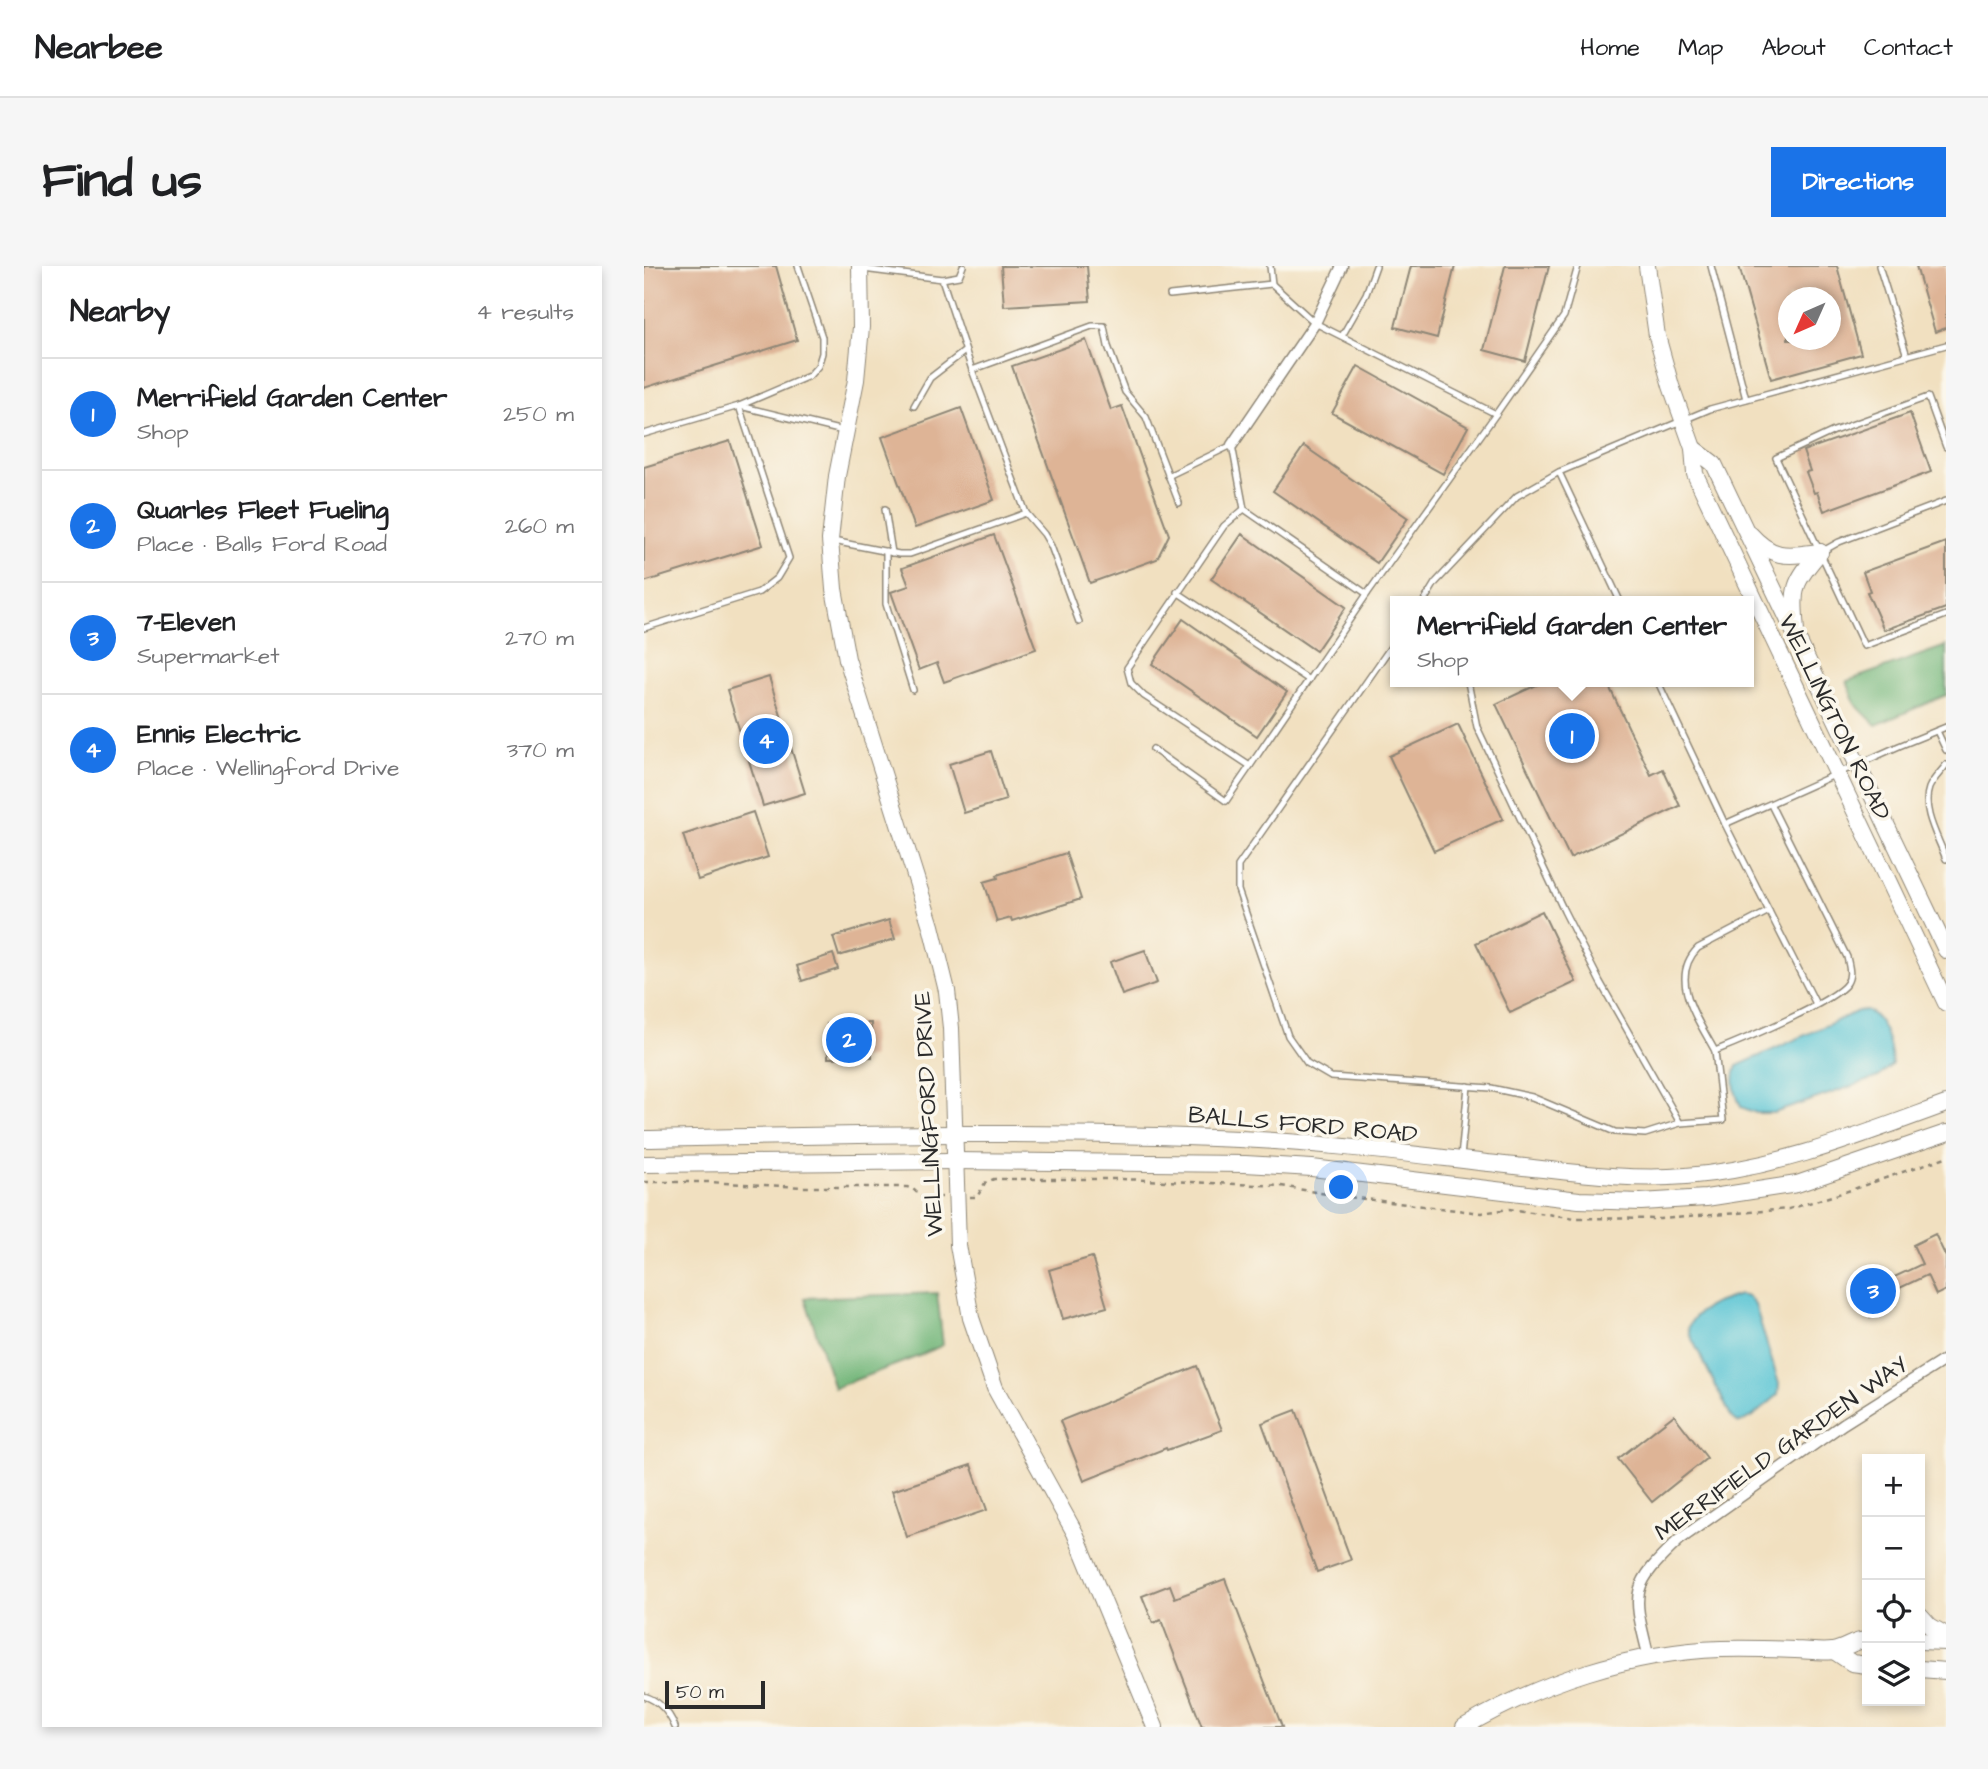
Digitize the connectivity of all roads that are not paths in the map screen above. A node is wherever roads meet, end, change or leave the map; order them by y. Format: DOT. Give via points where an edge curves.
graph roads {
  1 [pos="798,266"];
  2 [pos="963,266"];
  3 [pos="1270,266"];
  4 [pos="1342,266"];
  5 [pos="1376,266"];
  6 [pos="1578,266"];
  7 [pos="1647,266"];
  8 [pos="1711,266"];
  9 [pos="1879,266"];
  10 [pos="860,267"];
  11 [pos="942,279"];
  12 [pos="1272,284"];
  13 [pos="1170,295"];
  14 [pos="1315,323"];
  15 [pos="1342,336"];
  16 [pos="1946,345"];
  17 [pos="965,351"];
  18 [pos="1907,356"];
  19 [pos="972,370"];
  20 [pos="1746,399"];
  21 [pos="739,406"];
  22 [pos="914,406"];
  23 [pos="1496,414"];
  24 [pos="1682,420"];
  25 [pos="846,432"];
  26 [pos="644,434"];
  27 [pos="1232,445"];
  28 [pos="1946,447"];
  29 [pos="1693,448"];
  30 [pos="1559,472"];
  31 [pos="1168,476"];
  32 [pos="1946,501"];
  33 [pos="1178,503"];
  34 [pos="885,509"];
  35 [pos="1244,509"];
  36 [pos="1026,513"];
  37 [pos="1743,526"];
  38 [pos="830,540"];
  39 [pos="889,552"];
  40 [pos="1820,552"];
  41 [pos="1177,593"];
  42 [pos="1367,594"];
  43 [pos="1427,596"];
  44 [pos="1618,596"];
  45 [pos="1753,596"];
  46 [pos="1754,599"];
  47 [pos="1946,615"];
  48 [pos="1079,622"];
  49 [pos="644,628"];
  50 [pos="1797,642"];
  51 [pos="1390,648"];
  52 [pos="1309,680"];
  53 [pos="1469,687"];
  54 [pos="1660,687"];
  55 [pos="913,690"];
  56 [pos="1946,727"];
  57 [pos="1937,731"];
  58 [pos="1153,748"];
  59 [pos="1946,750"];
  60 [pos="1857,765"];
  61 [pos="1250,766"];
  62 [pos="1946,766"];
  63 [pos="1837,775"];
  64 [pos="1772,805"];
  65 [pos="1725,824"];
  66 [pos="1946,859"];
  67 [pos="1769,911"];
  68 [pos="1946,950"];
  69 [pos="1946,1003"];
  70 [pos="1816,1004"];
  71 [pos="1715,1051"];
  72 [pos="1468,1086"];
  73 [pos="1946,1104"];
  74 [pos="1680,1123"];
  75 [pos="953,1132"];
  76 [pos="1946,1133"];
  77 [pos="644,1139"];
  78 [pos="1461,1160"];
  79 [pos="954,1161"];
  80 [pos="644,1164"];
  81 [pos="1412,1180"];
  82 [pos="1946,1359"];
  83 [pos="1925,1620"];
  84 [pos="1946,1635"];
  85 [pos="1862,1640"];
  86 [pos="1925,1641"];
  87 [pos="1946,1642"];
  88 [pos="1833,1651"];
  89 [pos="1649,1658"];
  90 [pos="1862,1664"];
  91 [pos="1925,1669"];
  92 [pos="1946,1671"];
  93 [pos="644,1696"];
  94 [pos="675,1727"];
  95 [pos="1154,1727"];
  96 [pos="1464,1727"];
  1 -- 21 [label="lane" via="822,337 818,366 808,376"];
  2 -- 11 [label="lane" via="959,276"];
  3 -- 12 [label="lane"];
  4 -- 14 [label="street"];
  5 -- 15 [label="lane"];
  6 -- 23 [label="lane" via="1564,316"];
  7 -- 24 [label="main road, WELLINGTON ROAD" via="1657,337"];
  8 -- 20 [label="lane"];
  9 -- 18 [label="lane"];
  10 -- 11 [label="lane"];
  10 -- 25 [label="main road, WELLINGFORD DRIVE" via="861,327"];
  11 -- 17 [label="lane"];
  12 -- 13 [label="lane"];
  12 -- 14 [label="lane"];
  14 -- 15 [label="lane"];
  14 -- 27 [label="street"];
  15 -- 23 [label="lane"];
  16 -- 18 [label="lane"];
  17 -- 19 [label="lane"];
  17 -- 22 [label="lane" via="930,378"];
  18 -- 20 [label="lane"];
  19 -- 31 [label="lane" via="1092,326 1104,326 1125,392 1146,417"];
  19 -- 36 [label="lane"];
  20 -- 24 [label="lane"];
  21 -- 25 [label="lane"];
  21 -- 26 [label="lane"];
  21 -- 49 [label="lane" via="789,558 778,578 759,592"];
  23 -- 42 [label="lane"];
  24 -- 29 [label="main road, WELLINGTON ROAD"];
  24 -- 30 [label="lane"];
  25 -- 38 [label="main road, WELLINGFORD DRIVE"];
  27 -- 31 [label="lane"];
  27 -- 35 [label="lane"];
  28 -- 40 [label="lane" via="1928,397 1776,458"];
  29 -- 37 [label="main road, WELLINGTON ROAD" via="1714,464"];
  29 -- 45 [label="main road, WELLINGTON ROAD" via="1695,474"];
  30 -- 43 [label="lane" via="1517,496"];
  30 -- 44 [label="lane"];
  31 -- 33 [label="lane"];
  32 -- 40 [label="lane"];
  34 -- 39 [label="lane"];
  35 -- 41 [label="lane" via="1224,526"];
  35 -- 42 [label="lane"];
  36 -- 39 [label="lane" via="910,554"];
  36 -- 48 [label="lane" via="1051,546"];
  37 -- 40 [label="main road" via="1761,546 1777,554"];
  37 -- 50 [label="main road, WELLINGTON ROAD"];
  38 -- 39 [label="lane"];
  38 -- 75 [label="main road, WELLINGFORD DRIVE" via="847,659 939,955 951,1028"];
  39 -- 55 [label="lane" via="886,604"];
  40 -- 47 [label="lane" via="1864,646"];
  40 -- 50 [label="main road" via="1795,588"];
  41 -- 52 [label="lane"];
  41 -- 61 [label="lane" via="1127,668 1131,683"];
  42 -- 52 [label="lane"];
  46 -- 63 [label="main road, WELLINGTON ROAD"];
  50 -- 60 [label="main road, WELLINGTON ROAD"];
  51 -- 72 [label="lane" via="1243,857 1238,866 1238,890 1288,1036 1307,1063 1331,1077"];
  52 -- 61 [label="lane"];
  53 -- 74 [label="lane" via="1477,727 1563,911"];
  54 -- 65 [label="lane"];
  56 -- 57 [label="lane"];
  57 -- 59 [label="lane"];
  57 -- 60 [label="lane"];
  58 -- 61 [label="lane" via="1226,801"];
  60 -- 63 [label="lane"];
  60 -- 68 [label="main road, WELLINGTON ROAD"];
  62 -- 66 [label="lane" via="1927,796"];
  63 -- 64 [label="lane"];
  63 -- 69 [label="main road, WELLINGTON ROAD"];
  64 -- 65 [label="lane"];
  64 -- 70 [label="lane" via="1847,957 1848,981 1839,992"];
  65 -- 67 [label="lane"];
  67 -- 70 [label="lane"];
  67 -- 71 [label="lane" via="1698,948 1685,969 1684,989"];
  70 -- 71 [label="lane"];
  71 -- 74 [label="lane" via="1723,1120"];
  72 -- 74 [label="lane" via="1532,1097 1615,1132 1645,1134"];
  72 -- 78 [label="lane"];
  73 -- 78 [label="main road, BALLS FORD ROAD" via="1820,1150 1699,1175 1605,1176"];
  75 -- 77 [label="main road, BALLS FORD ROAD"];
  75 -- 78 [label="main road, BALLS FORD ROAD" via="1269,1140"];
  75 -- 79 [label="main road, WELLINGFORD DRIVE"];
  76 -- 81 [label="main road, BALLS FORD ROAD" via="1812,1179 1665,1202 1603,1202"];
  78 -- 81 [label="main road" via="1446,1173"];
  79 -- 80 [label="main road, BALLS FORD ROAD"];
  79 -- 81 [label="main road, BALLS FORD ROAD" via="1245,1164"];
  79 -- 95 [label="main road, WELLINGFORD DRIVE" via="962,1278 983,1358 1075,1533"];
  82 -- 89 [label="street, MERRIFIELD GARDEN WAY" via="1843,1424 1661,1556 1641,1582 1637,1597"];
  83 -- 84 [label="main road"];
  85 -- 88 [label="main road"];
  86 -- 87 [label="main road"];
  88 -- 89 [label="main road" via="1746,1648"];
  88 -- 90 [label="main road"];
  89 -- 96 [label="main road" via="1566,1679"];
  91 -- 92 [label="main road"];
  93 -- 94 [label="lane" via="664,1708"];
}
